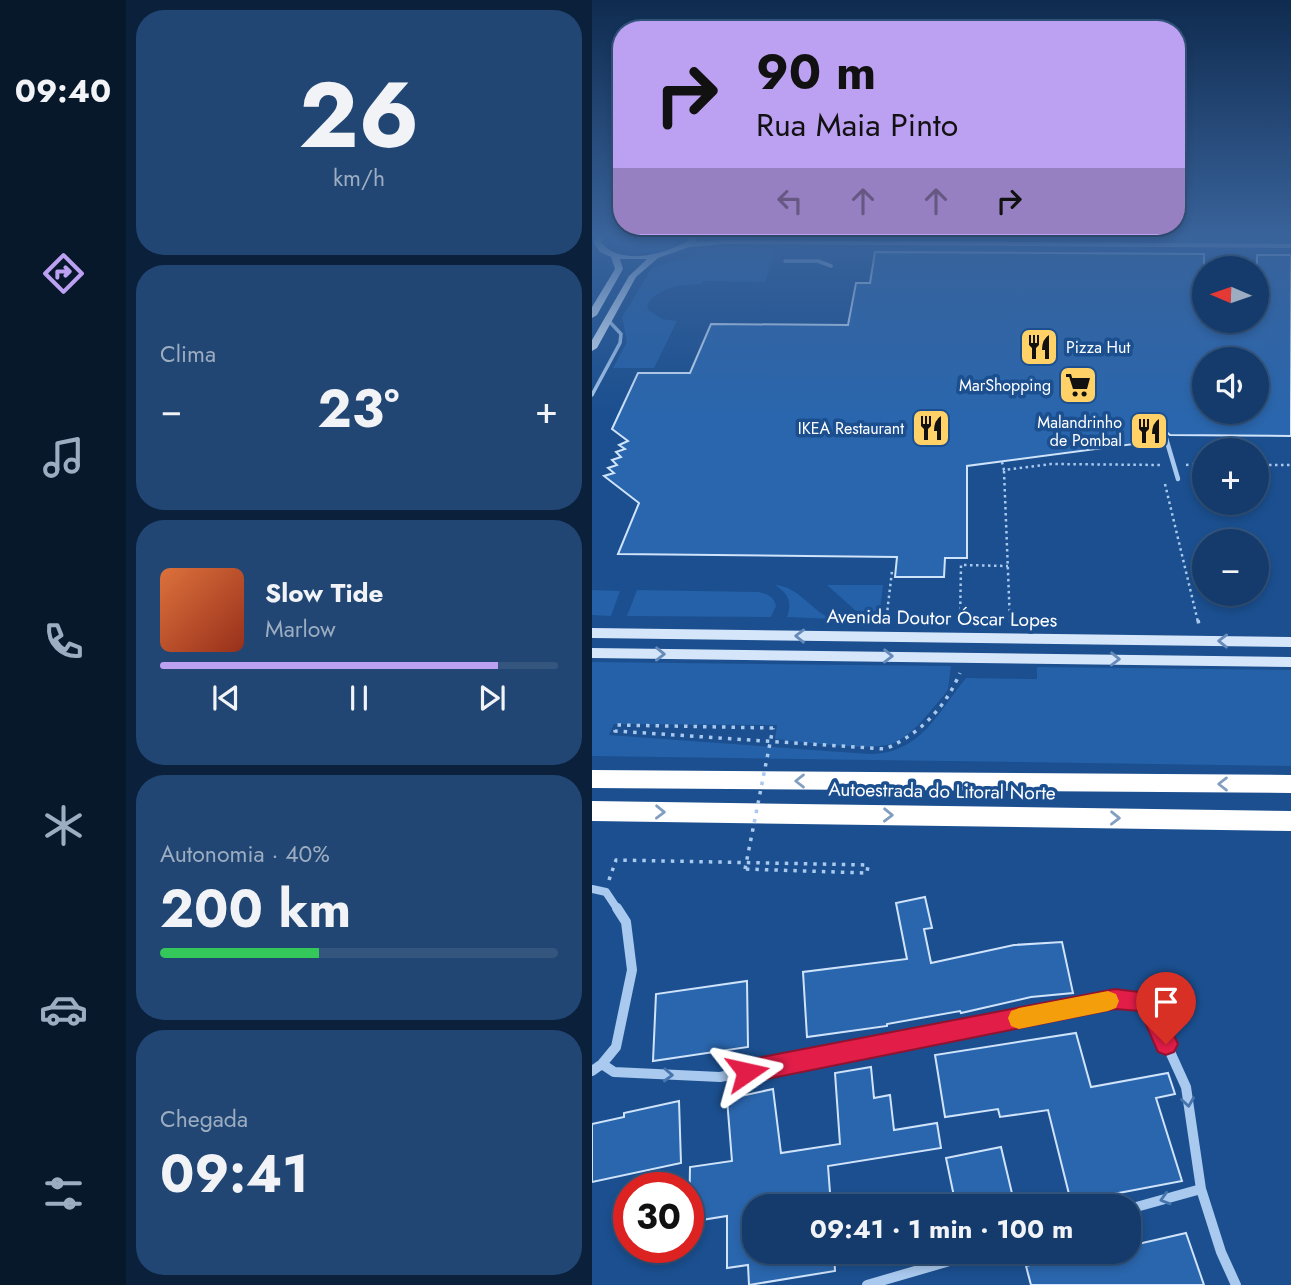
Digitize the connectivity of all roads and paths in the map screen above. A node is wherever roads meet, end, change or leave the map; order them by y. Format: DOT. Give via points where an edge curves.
graph roads {
  1 [pos="604,294"];
  2 [pos="623,294"];
  3 [pos="592,315"];
  4 [pos="608,320"];
  5 [pos="592,348"];
  6 [pos="592,395"];
  7 [pos="1165,435"];
  8 [pos="1002,462"];
  9 [pos="1192,464"];
  10 [pos="1159,465"];
  11 [pos="1174,465"];
  12 [pos="1269,465"];
  13 [pos="1291,465"];
  14 [pos="1004,470"];
  15 [pos="1161,472"];
  16 [pos="1164,479"];
  17 [pos="1178,479"];
  18 [pos="1008,566"];
  19 [pos="892,572"];
  20 [pos="885,624"];
  21 [pos="1199,625"];
  22 [pos="1010,626"];
  23 [pos="960,630"];
  24 [pos="592,633"];
  25 [pos="1291,642"];
  26 [pos="592,653"];
  27 [pos="1291,662"];
  28 [pos="960,665"];
  29 [pos="592,779"];
  30 [pos="1291,784"];
  31 [pos="592,811"];
  32 [pos="1291,821"];
  33 [pos="592,889"];
  34 [pos="606,892"];
  35 [pos="602,1064"];
  36 [pos="592,1071"];
  37 [pos="1201,1189"];
  38 [pos="1141,1206"];
  39 [pos="939,1264"];
  40 [pos="867,1285"];
  41 [pos="1236,1285"];
  1 -- 3 [label="main road"];
  2 -- 4 [label="main road"];
  4 -- 5 [label="main road"];
  4 -- 6 [label="lane" via="621,334 620,343"];
  7 -- 11 [label="lane"];
  8 -- 14 [label="path"];
  9 -- 11 [label="path"];
  10 -- 11 [label="path"];
  10 -- 14 [label="path" via="1051,464"];
  10 -- 15 [label="path"];
  11 -- 17 [label="lane"];
  12 -- 13 [label="path"];
  14 -- 18 [label="path"];
  16 -- 21 [label="path"];
  18 -- 22 [label="path"];
  18 -- 23 [label="path" via="961,565"];
  19 -- 20 [label="path"];
  25 -- 24 [label="main road, Avenida Doutor Óscar Lopes, one-way"];
  26 -- 27 [label="main road, Avenida Doutor Óscar Lopes, one-way"];
  28 -- 34 [label="path, bridge" via="952,693 915,734 885,750 615,731 617,725 773,727 745,869 867,873 868,865 616,860"];
  30 -- 29 [label="highway, Autoestrada do Litoral Norte, one-way"];
  31 -- 32 [label="highway, Autoestrada do Litoral Norte, one-way"];
  33 -- 34 [label="street"];
  34 -- 35 [label="street" via="626,922 632,970 616,1047"];
  35 -- 36 [label="street"];
  35 -- 37 [label="street, one-way" via="614,1072 720,1077 1115,999 1147,1002 1186,1087"];
  37 -- 38 [label="street, one-way"];
  37 -- 41 [label="street"];
  39 -- 40 [label="street"];
}
